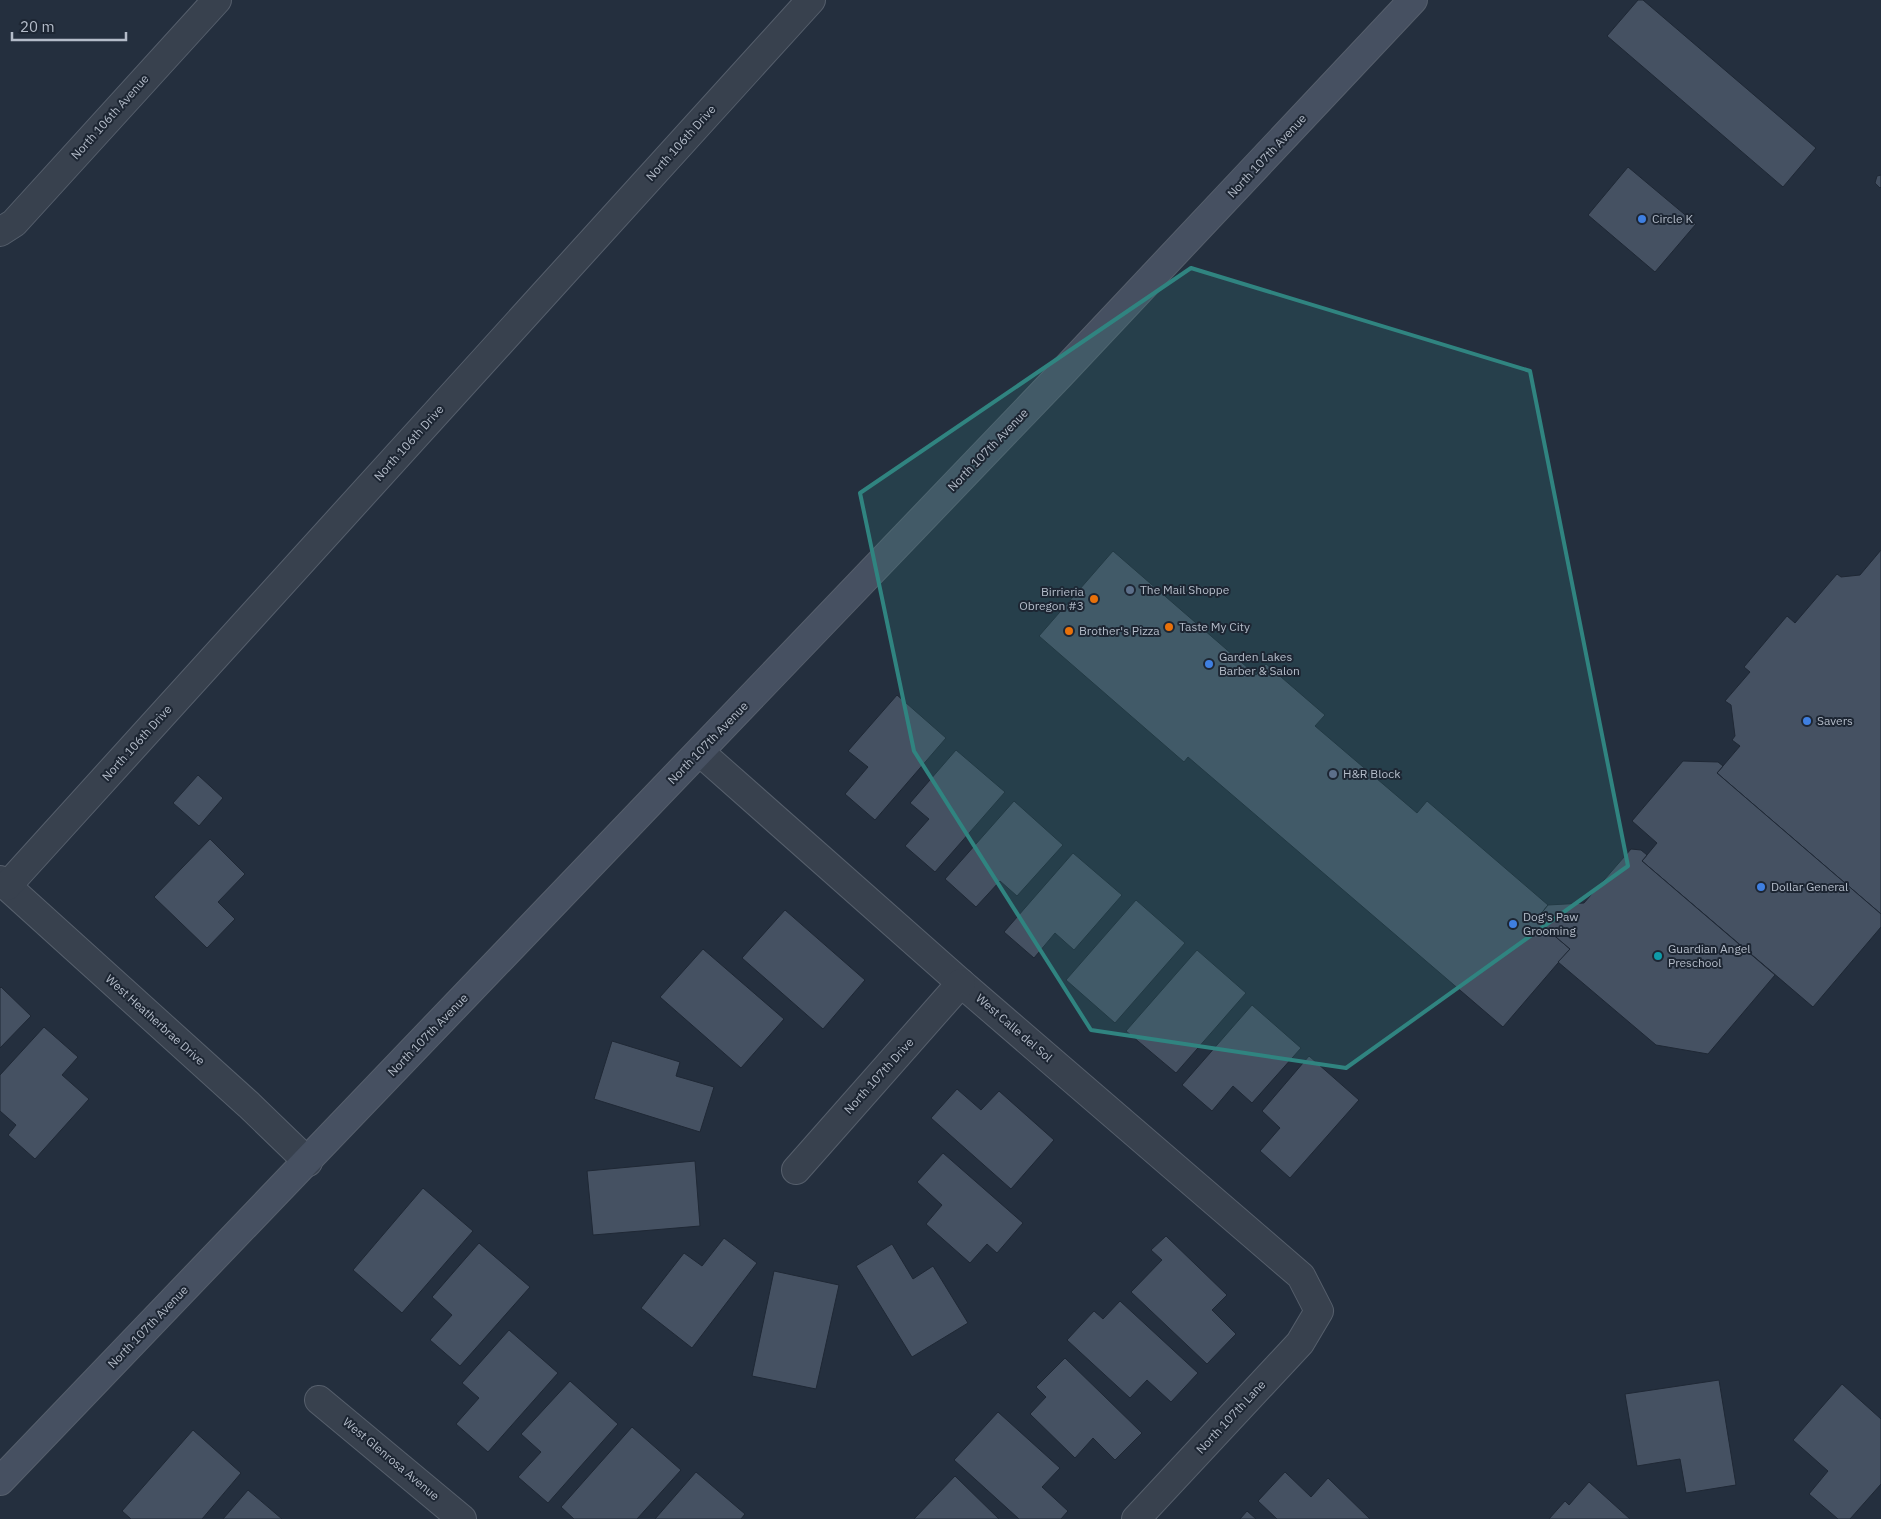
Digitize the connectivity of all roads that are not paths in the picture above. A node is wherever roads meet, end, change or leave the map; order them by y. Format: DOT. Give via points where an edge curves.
graph roads {
  1 [pos="217,0"];
  2 [pos="811,0"];
  3 [pos="1412,0"];
  4 [pos="0,232"];
  5 [pos="700,752"];
  6 [pos="3,883"];
  7 [pos="961,983"];
  8 [pos="308,1162"];
  9 [pos="796,1170"];
  10 [pos="1319,1310"];
  11 [pos="319,1400"];
  12 [pos="0,1481"];
  13 [pos="462,1519"];
  14 [pos="1136,1519"];
  1 -- 4 [label="street, North 106th Avenue" via="14,222"];
  2 -- 6 [label="street, North 106th Drive"];
  3 -- 5 [label="main road, North 107th Avenue"];
  5 -- 7 [label="street, West Calle del Sol"];
  5 -- 8 [label="main road, North 107th Avenue"];
  6 -- 8 [label="street, West Heatherbrae Drive"];
  7 -- 9 [label="street, North 107th Drive"];
  7 -- 10 [label="street, West Calle del Sol" via="1301,1276"];
  8 -- 12 [label="main road, North 107th Avenue"];
  10 -- 14 [label="street, North 107th Lane" via="1300,1344"];
  11 -- 13 [label="street, West Glenrosa Avenue"];
}
